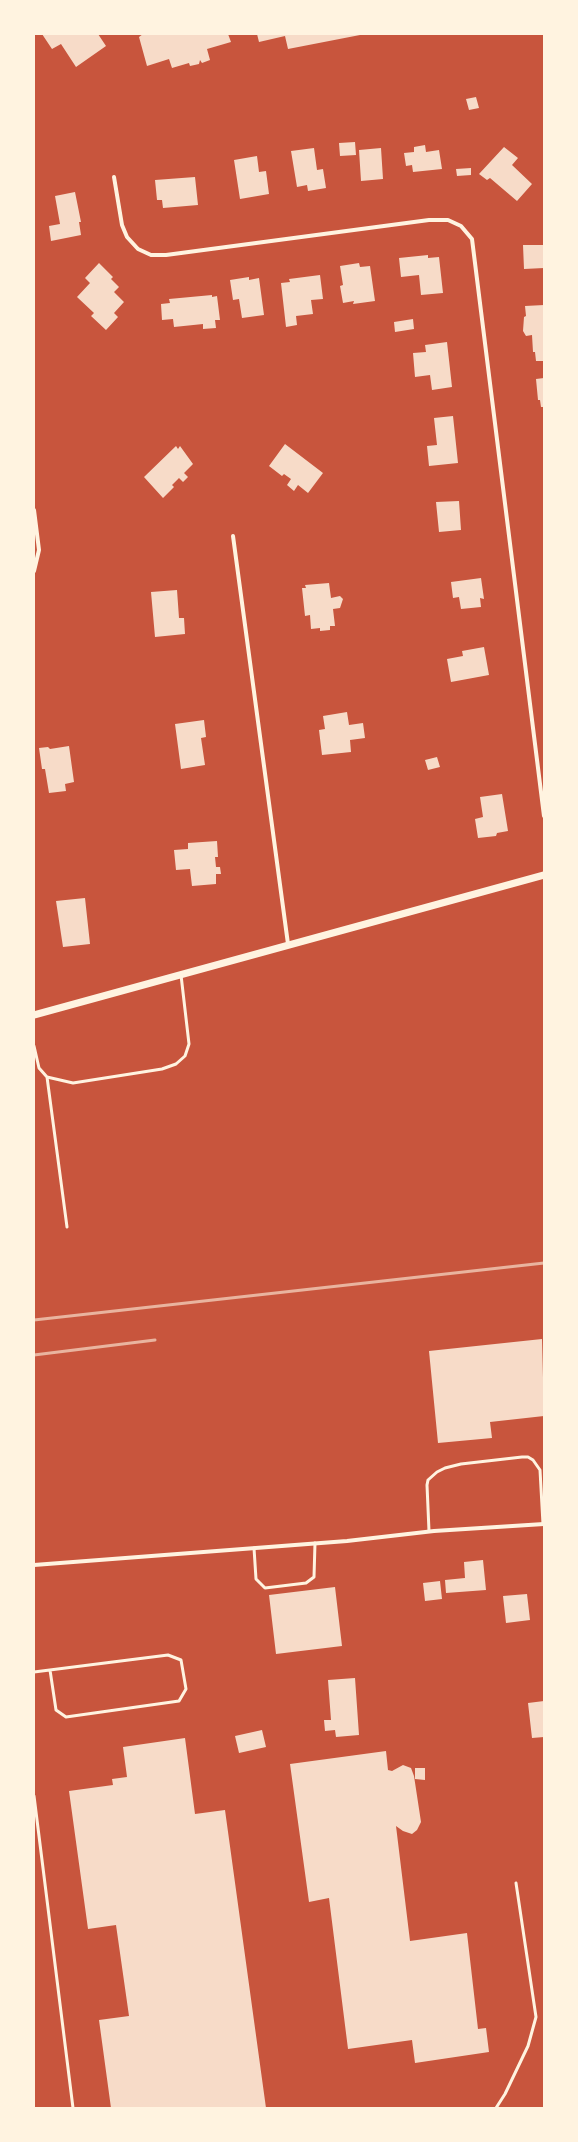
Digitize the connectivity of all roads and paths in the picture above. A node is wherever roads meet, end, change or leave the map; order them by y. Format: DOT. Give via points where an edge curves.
graph roads {
  1 [pos="114,177"];
  2 [pos="34,510"];
  3 [pos="233,536"];
  4 [pos="34,570"];
  5 [pos="544,816"];
  6 [pos="544,875"];
  7 [pos="288,944"];
  8 [pos="181,974"];
  9 [pos="34,1015"];
  10 [pos="34,1046"];
  11 [pos="47,1077"];
  12 [pos="67,1227"];
  13 [pos="543,1524"];
  14 [pos="429,1531"];
  15 [pos="315,1543"];
  16 [pos="254,1548"];
  17 [pos="34,1565"];
  18 [pos="50,1670"];
  19 [pos="34,1672"];
  20 [pos="34,1796"];
  21 [pos="516,1883"];
  22 [pos="73,2108"];
  23 [pos="496,2108"];
  1 -- 5 [label="street" via="122,225 127,237 138,249 151,255 429,220 448,220 461,226 472,239"];
  2 -- 4 [label="street" via="39,550"];
  3 -- 7 [label="street"];
  6 -- 7 [label="street"];
  7 -- 8 [label="street"];
  8 -- 9 [label="street"];
  8 -- 11 [label="lane" via="189,1044 185,1056 176,1064 162,1069 93,1081 73,1083"];
  10 -- 11 [label="lane" via="39,1068"];
  11 -- 12 [label="lane"];
  13 -- 14 [label="street"];
  13 -- 14 [label="lane" via="540,1470 533,1460 522,1457 461,1464 438,1472 428,1480 427,1485"];
  14 -- 15 [label="street"];
  15 -- 16 [label="street"];
  15 -- 16 [label="lane" via="314,1577 306,1583 265,1588 256,1579"];
  16 -- 17 [label="street"];
  18 -- 18 [label="lane" via="168,1655 181,1660 186,1689 179,1701 66,1717 56,1710"];
  18 -- 19 [label="lane"];
  20 -- 22 [label="lane"];
  21 -- 23 [label="lane" via="536,2017 528,2046"];
}
